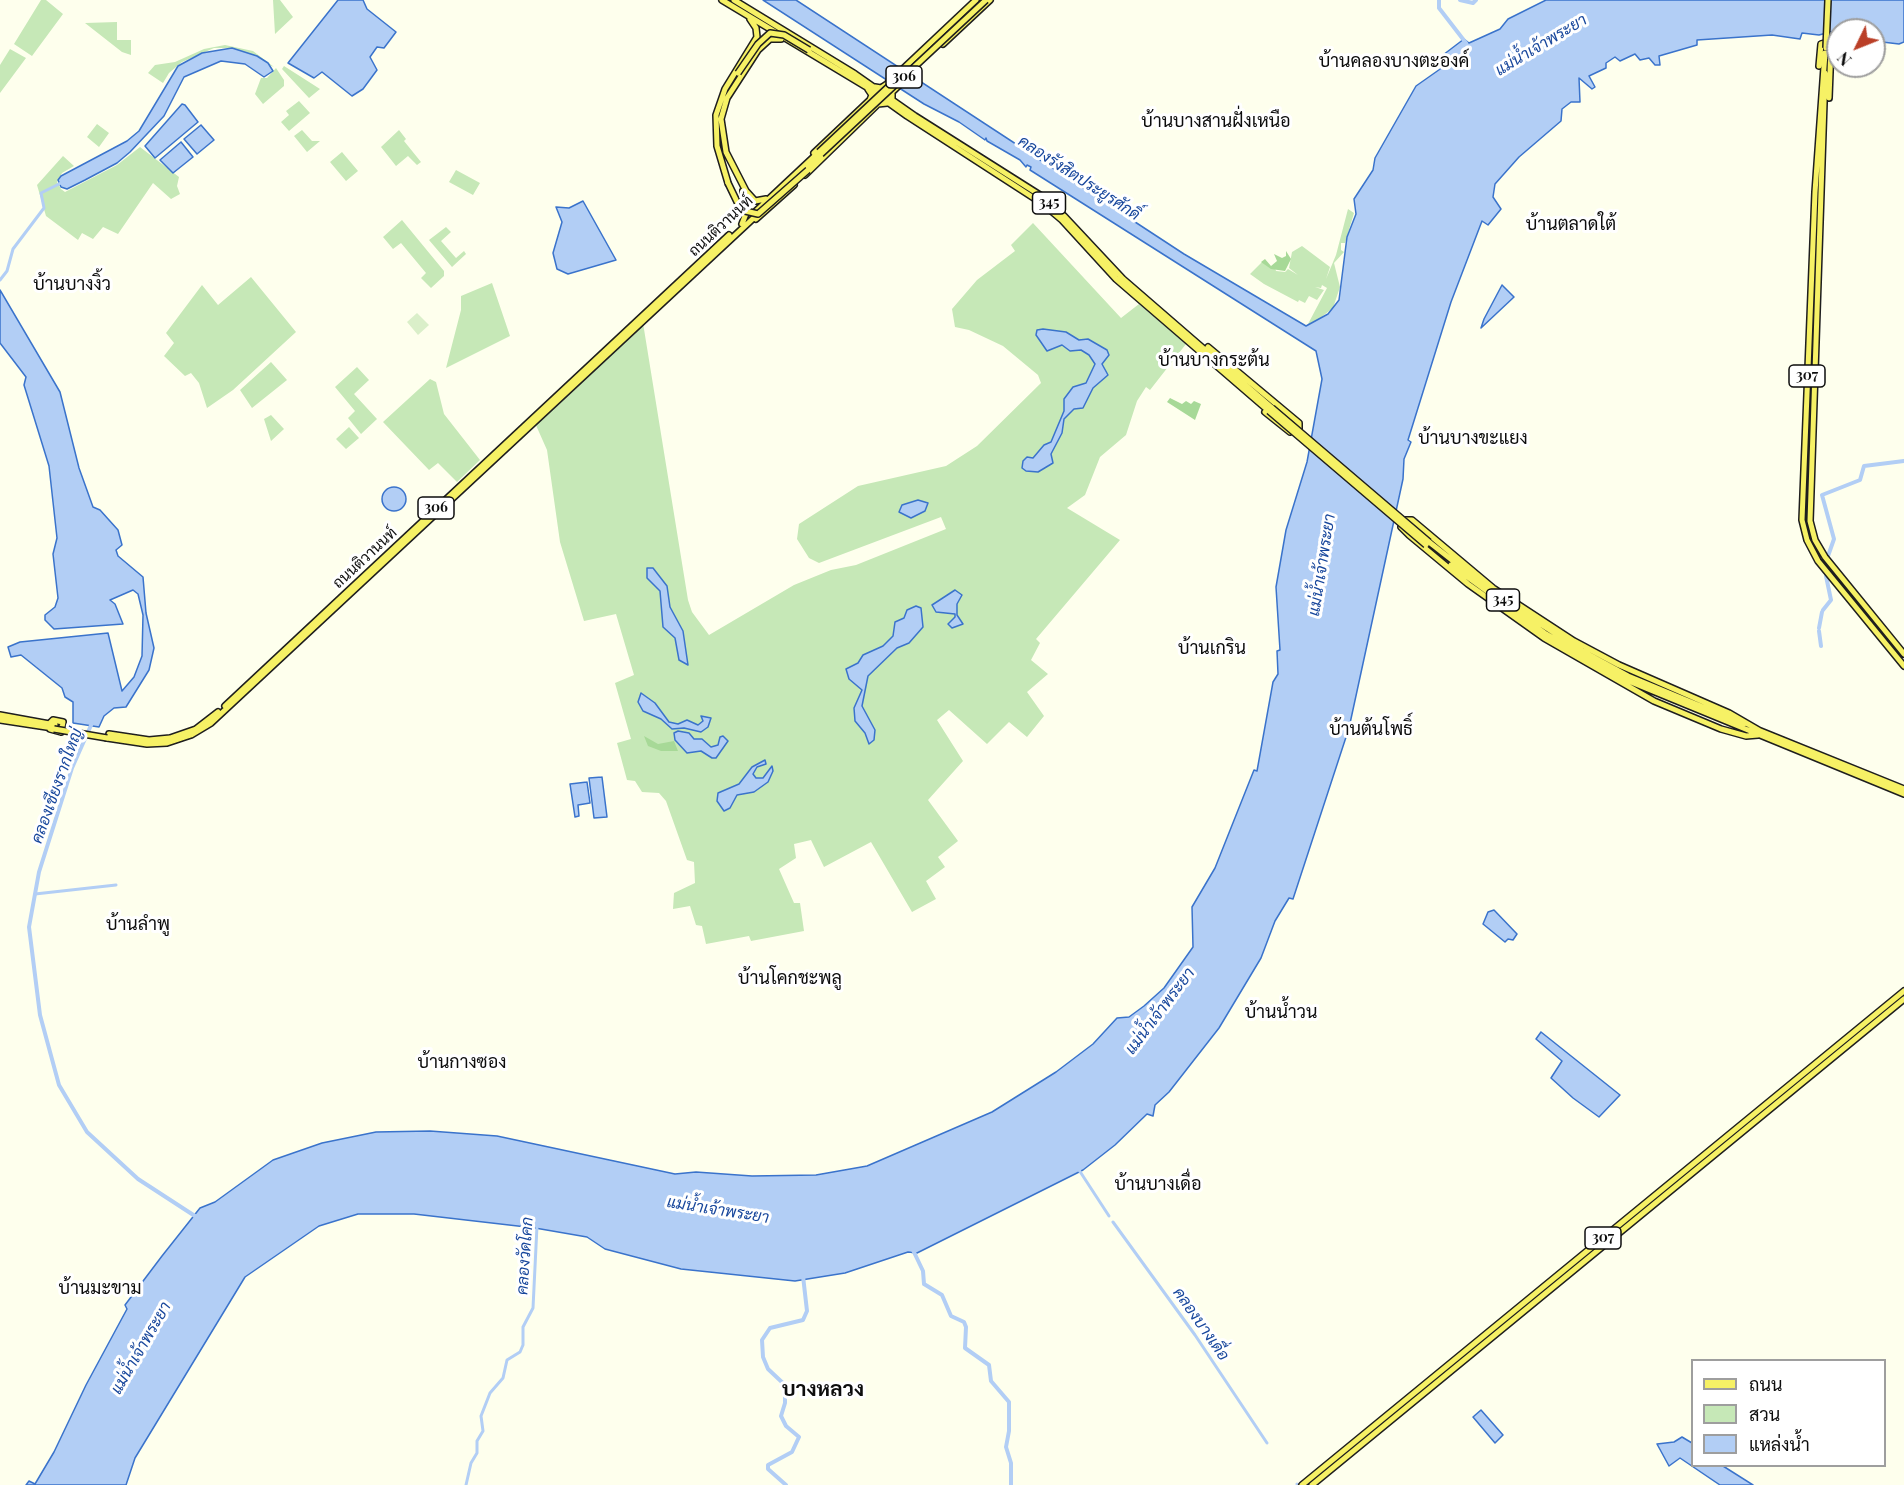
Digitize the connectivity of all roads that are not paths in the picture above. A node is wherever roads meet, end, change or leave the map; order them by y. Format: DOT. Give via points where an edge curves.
graph roads {
  1 [pos="722,0"];
  2 [pos="734,0"];
  3 [pos="976,0"];
  4 [pos="981,0"];
  5 [pos="988,0"];
  6 [pos="1828,0"];
  7 [pos="741,12"];
  8 [pos="758,37"];
  9 [pos="766,41"];
  10 [pos="794,45"];
  11 [pos="925,49"];
  12 [pos="930,55"];
  13 [pos="911,62"];
  14 [pos="918,67"];
  15 [pos="866,84"];
  16 [pos="874,86"];
  17 [pos="729,88"];
  18 [pos="722,97"];
  19 [pos="892,103"];
  20 [pos="861,108"];
  21 [pos="867,114"];
  22 [pos="1822,117"];
  23 [pos="820,153"];
  24 [pos="775,193"];
  25 [pos="769,198"];
  26 [pos="750,202"];
  27 [pos="742,224"];
  28 [pos="737,233"];
  29 [pos="684,279"];
  30 [pos="1813,329"];
  31 [pos="1183,333"];
  32 [pos="1808,343"];
  33 [pos="1816,343"];
  34 [pos="1470,578"];
  35 [pos="1494,588"];
  36 [pos="1486,598"];
  37 [pos="1888,634"];
  38 [pos="1882,640"];
  39 [pos="1574,641"];
  40 [pos="1896,645"];
  41 [pos="1890,650"];
  42 [pos="1582,651"];
  43 [pos="1904,654"];
  44 [pos="1590,660"];
  45 [pos="1582,661"];
  46 [pos="1904,666"];
  47 [pos="1617,673"];
  48 [pos="0,716"];
  49 [pos="0,720"];
  50 [pos="51,726"];
  51 [pos="1747,729"];
  52 [pos="1759,733"];
  53 [pos="1835,764"];
  54 [pos="1904,789"];
  55 [pos="1904,794"];
  56 [pos="1904,991"];
  57 [pos="1904,999"];
  58 [pos="1828,1057"];
  59 [pos="1463,1357"];
  60 [pos="1302,1485"];
  61 [pos="1312,1485"];
  1 -- 7 [label="main road, 345"];
  2 -- 15 [label="main road, 345"];
  3 -- 11 [label="main road, 306"];
  4 -- 23 [label="main road, ถนนติวานนท์ / 306, bridge"];
  5 -- 12 [label="main road, ถนนติวานนท์ / 306"];
  5 -- 23 [label="main road, ถนนติวานนท์ / 306, bridge"];
  6 -- 22 [label="main road, 307, bridge"];
  7 -- 8 [label="main road" via="754,24"];
  7 -- 10 [label="main road, 345"];
  8 -- 9 [label="main road" via="765,33"];
  8 -- 18 [label="main road"];
  9 -- 10 [label="main road" via="777,38"];
  9 -- 26 [label="main road" via="727,98 721,119 726,152"];
  10 -- 15 [label="main road, 345"];
  11 -- 12 [label="main road, 306" via="931,49"];
  11 -- 13 [label="main road, 306"];
  12 -- 14 [label="main road, ถนนติวานนท์ / 306"];
  13 -- 14 [label="main road, 306" via="912,68"];
  13 -- 16 [label="main road, 306, bridge" via="881,88"];
  14 -- 19 [label="main road, ถนนติวานนท์ / 306, bridge" via="895,88"];
  15 -- 16 [label="main road, 345"];
  15 -- 17 [label="main road, bridge" via="784,35 770,33 758,44"];
  15 -- 19 [label="main road, 345"];
  15 -- 20 [label="main road, 306" via="872,97"];
  16 -- 19 [label="main road, 345"];
  17 -- 18 [label="main road"];
  17 -- 26 [label="main road" via="719,112 719,136 723,154"];
  18 -- 23 [label="main road, bridge" via="716,115 716,136 728,183 741,210 758,214 808,170"];
  19 -- 21 [label="main road, ถนนติวานนท์ / 306" via="881,103"];
  19 -- 31 [label="main road, 345" via="1048,202"];
  20 -- 21 [label="main road"];
  20 -- 24 [label="main road, ถนนติวานนท์ / 306"];
  21 -- 28 [label="main road, ถนนติวานนท์ / 306" via="764,213"];
  22 -- 22 [label="main road" via="1819,76 1824,42 1831,46 1828,104"];
  22 -- 30 [label="main road, 307"];
  23 -- 24 [label="main road, ถนนติวานนท์ / 306"];
  23 -- 28 [label="main road, ถนนติวานนท์ / 306"];
  24 -- 25 [label="main road, ถนนติวานนท์ / 306"];
  25 -- 26 [label="main road"];
  25 -- 27 [label="main road, ถนนติวานนท์ / 306"];
  26 -- 27 [label="main road"];
  27 -- 29 [label="main road, ถนนติวานนท์ / 306"];
  28 -- 29 [label="main road, ถนนติวานนท์ / 306"];
  29 -- 50 [label="main road, ถนนติวานนท์ / 306, bridge" via="324,616 195,729 159,740"];
  30 -- 32 [label="main road, 307"];
  30 -- 33 [label="main road, 307"];
  31 -- 31 [label="main road" via="1219,356 1299,423 1298,431 1290,432 1208,362"];
  31 -- 34 [label="main road, 345, bridge"];
  32 -- 33 [label="main road" via="1812,339"];
  32 -- 38 [label="main road, 307" via="1802,512 1805,534 1822,567"];
  33 -- 37 [label="main road, 307" via="1811,528 1825,557"];
  34 -- 35 [label="main road"];
  34 -- 36 [label="main road"];
  34 -- 42 [label="main road, 345"];
  34 -- 44 [label="main road, 345" via="1537,628"];
  35 -- 36 [label="main road" via="1412,520 1403,520 1403,529"];
  35 -- 39 [label="main road"];
  36 -- 45 [label="main road"];
  37 -- 38 [label="main road"];
  37 -- 40 [label="main road, 307"];
  38 -- 41 [label="main road, 307"];
  39 -- 42 [label="main road"];
  39 -- 47 [label="main road"];
  40 -- 41 [label="main road" via="1891,644"];
  40 -- 43 [label="main road, 307"];
  41 -- 46 [label="main road, 307"];
  42 -- 47 [label="main road, 345"];
  44 -- 45 [label="main road"];
  44 -- 47 [label="main road, 345"];
  45 -- 47 [label="main road"];
  47 -- 51 [label="main road, 345"];
  47 -- 51 [label="main road" via="1654,701 1712,726"];
  48 -- 50 [label="main road, ถนนติวานนท์ / 306"];
  49 -- 50 [label="main road, ถนนติวานนท์ / 306"];
  51 -- 52 [label="main road, 345"];
  51 -- 52 [label="main road"];
  52 -- 53 [label="main road, 345"];
  53 -- 54 [label="main road, 345"];
  53 -- 55 [label="main road, 345"];
  56 -- 58 [label="main road, 307"];
  57 -- 58 [label="main road, 307"];
  58 -- 59 [label="main road, 307"];
  59 -- 60 [label="main road, 307"];
  59 -- 61 [label="main road, 307"];
}
